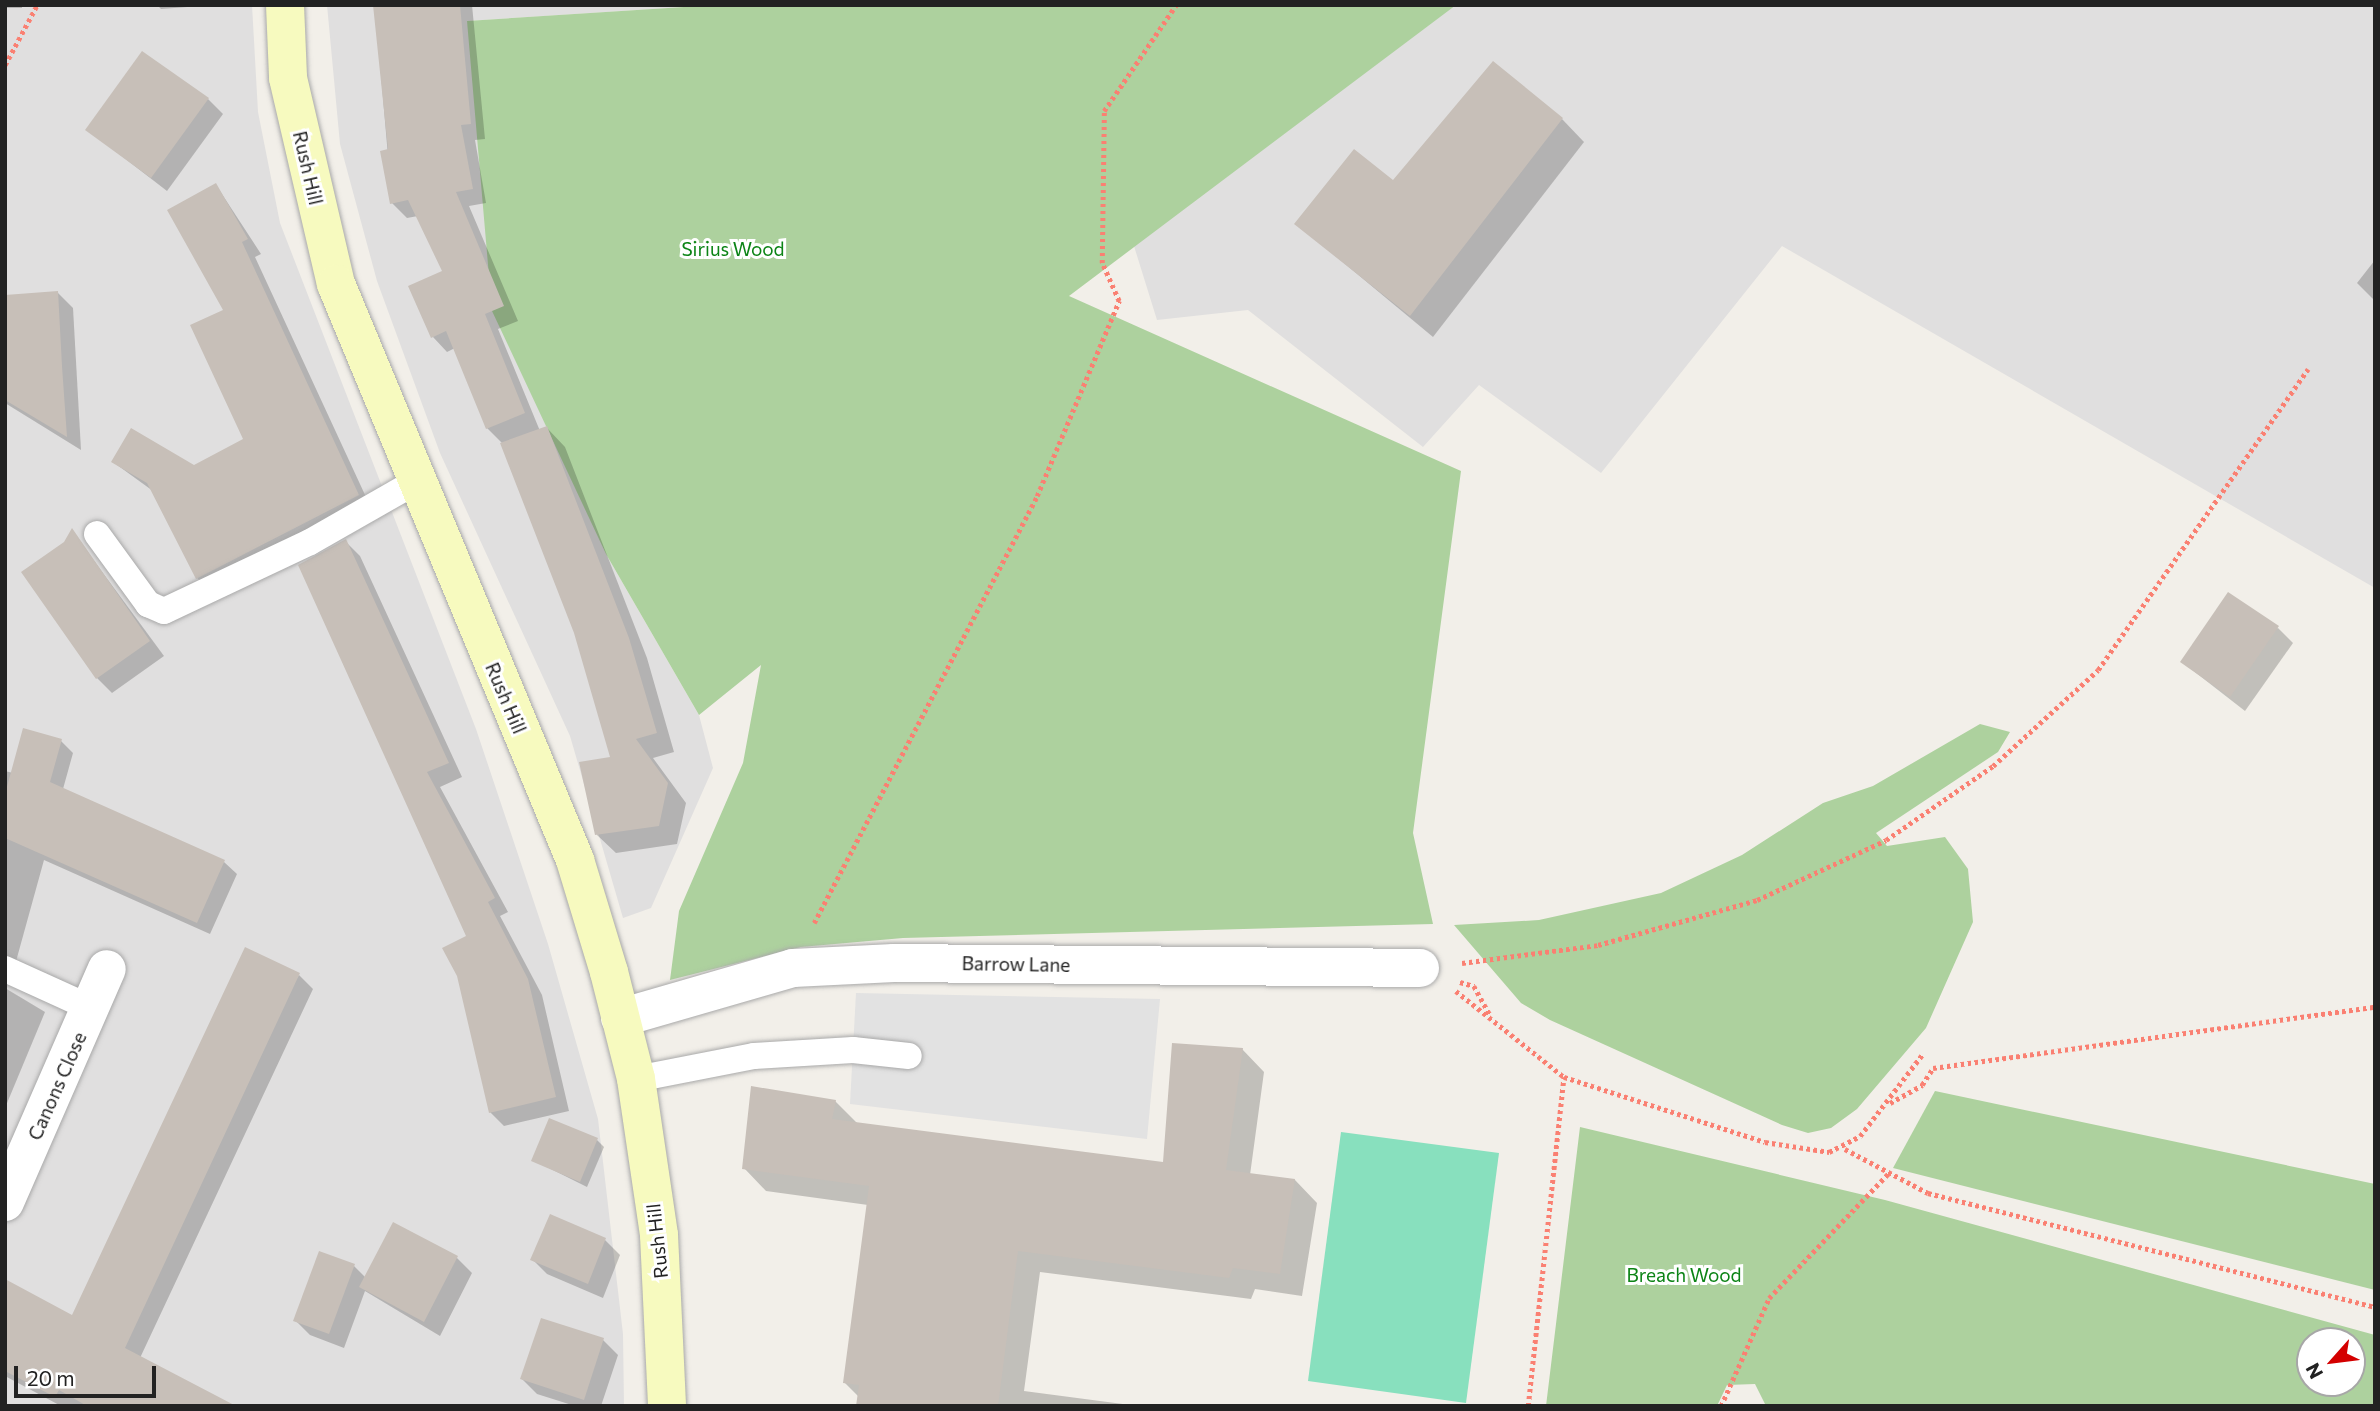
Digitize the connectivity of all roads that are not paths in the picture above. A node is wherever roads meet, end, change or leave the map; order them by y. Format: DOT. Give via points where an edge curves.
graph roads {
  1 [pos="285,5"];
  2 [pos="415,482"];
  3 [pos="97,534"];
  4 [pos="1420,968"];
  5 [pos="5,969"];
  6 [pos="107,970"];
  7 [pos="91,1008"];
  8 [pos="620,1018"];
  9 [pos="909,1056"];
  10 [pos="636,1079"];
  11 [pos="5,1202"];
  12 [pos="667,1406"];
  1 -- 2 [label="street, Rush Hill" via="288,78 336,284"];
  2 -- 3 [label="lane" via="310,542 164,611 148,604"];
  2 -- 8 [label="street, Rush Hill" via="575,860"];
  4 -- 8 [label="street, Barrow Lane" via="793,968"];
  5 -- 7 [label="lane"];
  6 -- 7 [label="street, Canons Close"];
  7 -- 11 [label="street, Canons Close"];
  8 -- 10 [label="street, Rush Hill"];
  9 -- 10 [label="lane" via="853,1049 754,1056"];
  10 -- 12 [label="street, Rush Hill" via="659,1236"];
}
